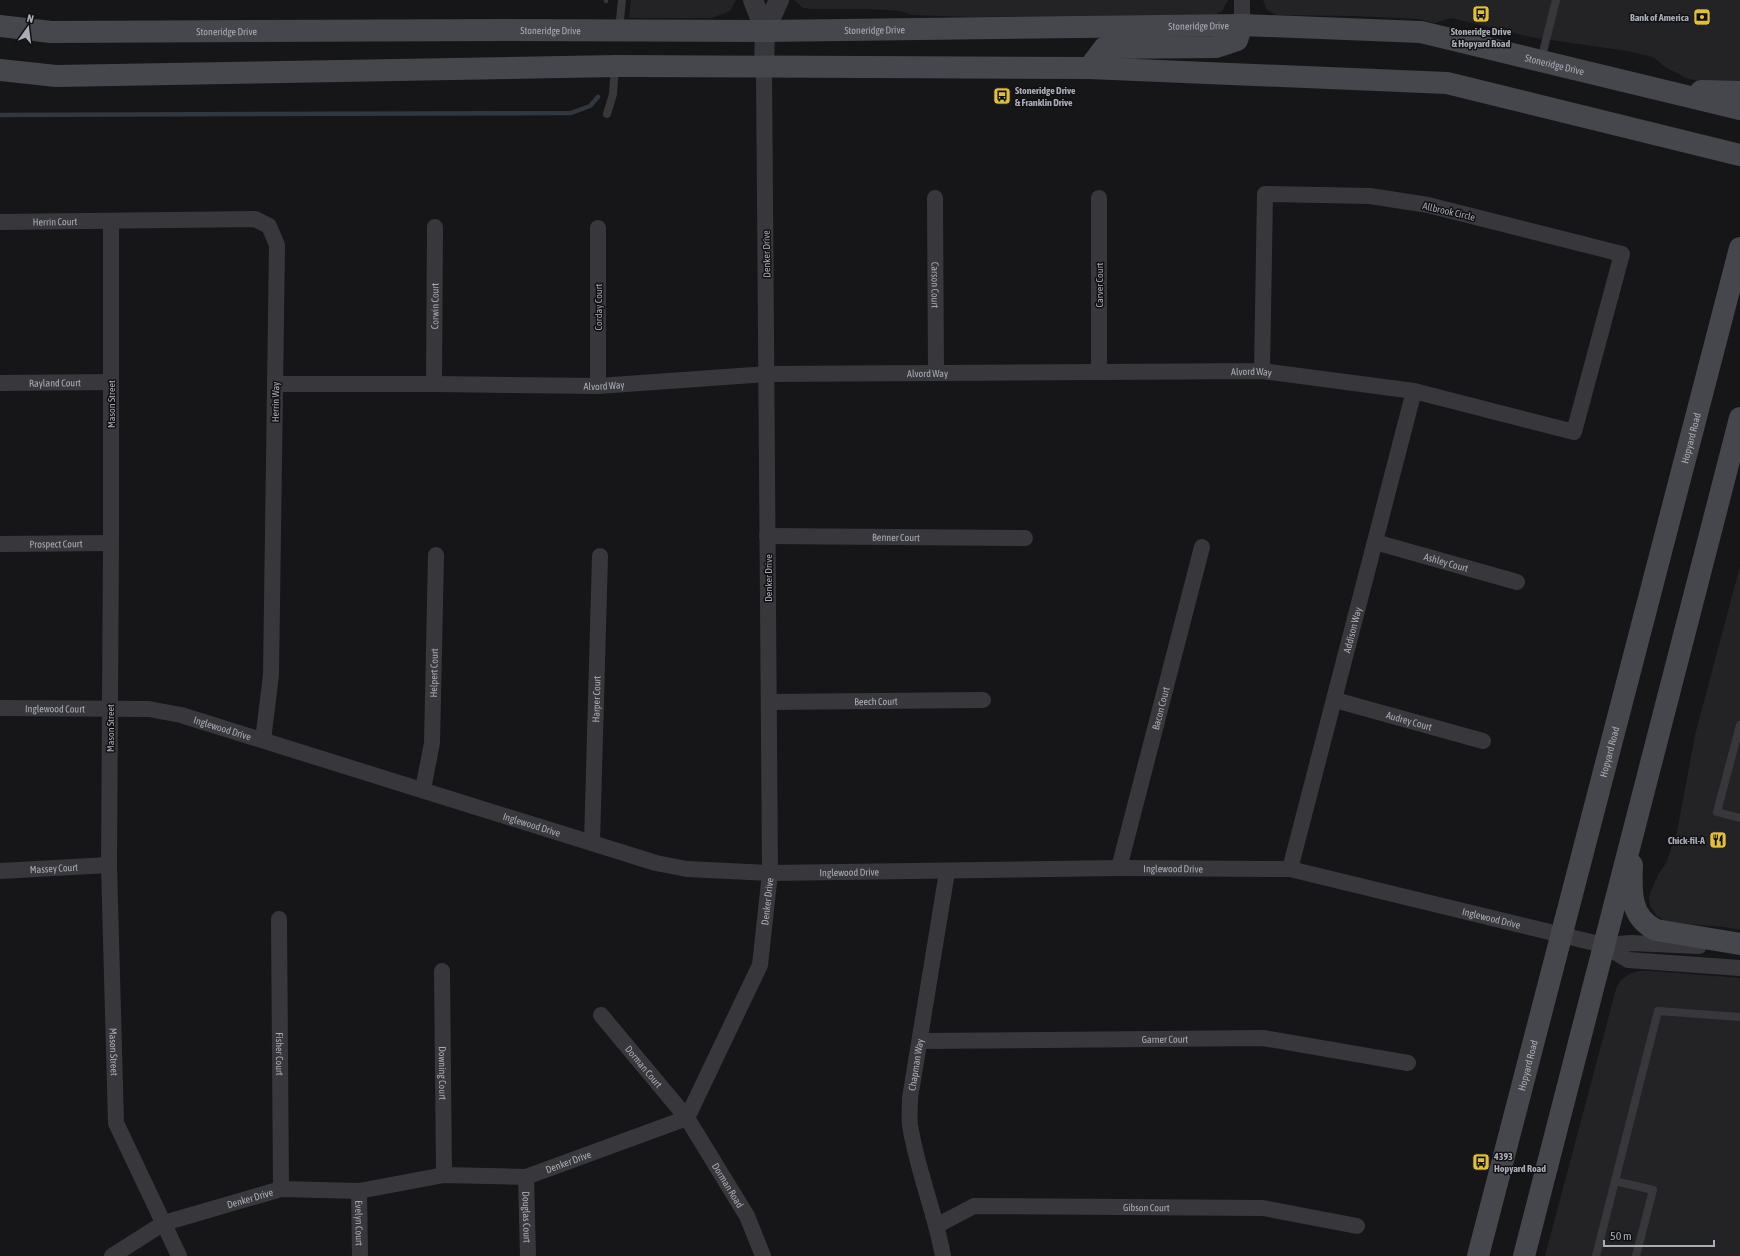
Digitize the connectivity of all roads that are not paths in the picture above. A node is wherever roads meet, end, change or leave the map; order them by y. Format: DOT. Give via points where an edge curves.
graph roads {
  1 [pos="622,0"];
  2 [pos="753,0"];
  3 [pos="779,0"];
  4 [pos="1242,0"];
  5 [pos="1556,0"];
  6 [pos="1242,25"];
  7 [pos="0,26"];
  8 [pos="765,31"];
  9 [pos="619,32"];
  10 [pos="1540,61"];
  11 [pos="616,66"];
  12 [pos="764,67"];
  13 [pos="1089,68"];
  14 [pos="0,70"];
  15 [pos="1668,92"];
  16 [pos="1740,92"];
  17 [pos="1740,109"];
  18 [pos="607,114"];
  19 [pos="1740,155"];
  20 [pos="935,198"];
  21 [pos="1099,198"];
  22 [pos="0,222"];
  23 [pos="111,222"];
  24 [pos="435,227"];
  25 [pos="598,228"];
  26 [pos="1740,248"];
  27 [pos="1099,371"];
  28 [pos="1262,371"];
  29 [pos="936,372"];
  30 [pos="767,374"];
  31 [pos="111,382"];
  32 [pos="0,383"];
  33 [pos="275,384"];
  34 [pos="434,384"];
  35 [pos="598,386"];
  36 [pos="1414,391"];
  37 [pos="1740,418"];
  38 [pos="1574,432"];
  39 [pos="1736,448"];
  40 [pos="767,536"];
  41 [pos="1025,538"];
  42 [pos="1375,542"];
  43 [pos="111,543"];
  44 [pos="0,544"];
  45 [pos="1202,548"];
  46 [pos="436,555"];
  47 [pos="600,556"];
  48 [pos="1517,582"];
  49 [pos="983,700"];
  50 [pos="1335,700"];
  51 [pos="768,702"];
  52 [pos="0,708"];
  53 [pos="110,708"];
  54 [pos="1740,725"];
  55 [pos="263,740"];
  56 [pos="1483,741"];
  57 [pos="423,789"];
  58 [pos="1740,818"];
  59 [pos="1635,824"];
  60 [pos="592,843"];
  61 [pos="109,865"];
  62 [pos="1119,868"];
  63 [pos="1290,870"];
  64 [pos="0,871"];
  65 [pos="947,872"];
  66 [pos="770,873"];
  67 [pos="279,919"];
  68 [pos="1561,935"];
  69 [pos="1603,946"];
  70 [pos="1740,946"];
  71 [pos="1740,968"];
  72 [pos="442,971"];
  73 [pos="601,1015"];
  74 [pos="1740,1017"];
  75 [pos="920,1041"];
  76 [pos="1408,1063"];
  77 [pos="687,1118"];
  78 [pos="444,1175"];
  79 [pos="526,1177"];
  80 [pos="1615,1181"];
  81 [pos="281,1189"];
  82 [pos="359,1191"];
  83 [pos="164,1223"];
  84 [pos="938,1225"];
  85 [pos="1357,1226"];
  86 [pos="112,1256"];
  87 [pos="179,1256"];
  88 [pos="360,1256"];
  89 [pos="528,1256"];
  90 [pos="763,1256"];
  91 [pos="944,1256"];
  92 [pos="1478,1256"];
  93 [pos="1524,1256"];
  94 [pos="1596,1256"];
  95 [pos="1636,1256"];
  1 -- 9 [label="lane"];
  2 -- 8 [label="street"];
  3 -- 8 [label="street"];
  4 -- 6 [label="street"];
  5 -- 10 [label="lane"];
  6 -- 8 [label="main road, Stoneridge Drive"];
  6 -- 10 [label="main road, Stoneridge Drive" via="1421,32"];
  6 -- 13 [label="main road" via="1237,40 1216,47 1104,48"];
  7 -- 9 [label="main road, Stoneridge Drive" via="51,32"];
  8 -- 9 [label="main road, Stoneridge Drive"];
  8 -- 12 [label="street"];
  10 -- 15 [label="main road, Stoneridge Drive"];
  11 -- 12 [label="main road"];
  11 -- 14 [label="main road" via="56,76"];
  11 -- 18 [label="lane" via="613,94"];
  12 -- 13 [label="main road"];
  12 -- 30 [label="street, Denker Drive"];
  13 -- 19 [label="main road" via="1447,83"];
  15 -- 16 [label="main road"];
  15 -- 17 [label="main road, Stoneridge Drive"];
  20 -- 29 [label="street, Carson Court"];
  21 -- 27 [label="street, Carver Court"];
  22 -- 23 [label="street, Herrin Court"];
  23 -- 31 [label="street, Mason Street"];
  23 -- 33 [label="street, Herrin Way" via="255,219 269,226 278,245"];
  24 -- 34 [label="street, Corwin Court"];
  25 -- 35 [label="street, Corday Court"];
  26 -- 68 [label="main road, Hopyard Road"];
  27 -- 28 [label="street, Alvord Way"];
  27 -- 29 [label="street, Alvord Way"];
  28 -- 36 [label="street, Alvord Way"];
  28 -- 38 [label="street, Allbrook Circle" via="1265,194 1370,196 1428,205 1622,254"];
  29 -- 30 [label="street, Alvord Way"];
  30 -- 35 [label="street, Alvord Way"];
  30 -- 40 [label="street, Denker Drive"];
  31 -- 32 [label="street, Rayland Court"];
  31 -- 43 [label="street, Mason Street"];
  33 -- 34 [label="street, Alvord Way"];
  33 -- 55 [label="street, Herrin Way" via="271,675"];
  34 -- 35 [label="street, Alvord Way"];
  36 -- 38 [label="street, Alvord Way"];
  36 -- 42 [label="street, Addison Way"];
  37 -- 39 [label="main road"];
  39 -- 59 [label="main road"];
  40 -- 41 [label="street, Benner Court"];
  40 -- 51 [label="street, Denker Drive"];
  42 -- 48 [label="street, Ashley Court"];
  42 -- 50 [label="street, Addison Way"];
  43 -- 44 [label="street, Prospect Court"];
  43 -- 53 [label="street, Mason Street"];
  45 -- 62 [label="street, Bacon Court"];
  46 -- 57 [label="street, Helpert Court" via="432,743"];
  47 -- 60 [label="street, Harper Court"];
  49 -- 51 [label="street, Beech Court"];
  50 -- 56 [label="street, Audrey Court"];
  50 -- 63 [label="street, Addison Way"];
  51 -- 66 [label="street, Denker Drive"];
  52 -- 53 [label="street, Inglewood Court"];
  53 -- 55 [label="street, Inglewood Drive" via="149,709 181,715"];
  53 -- 61 [label="street, Mason Street"];
  54 -- 58 [label="lane" via="1717,812"];
  55 -- 57 [label="street, Inglewood Drive"];
  57 -- 60 [label="street, Inglewood Drive"];
  59 -- 69 [label="main road"];
  59 -- 70 [label="main road" via="1632,897 1633,906 1644,923 1656,930"];
  60 -- 66 [label="street, Inglewood Drive" via="687,869"];
  61 -- 64 [label="street, Massey Court"];
  61 -- 83 [label="street, Mason Street" via="116,1123"];
  62 -- 63 [label="street, Inglewood Drive"];
  62 -- 65 [label="street, Inglewood Drive"];
  63 -- 68 [label="street, Inglewood Drive"];
  65 -- 66 [label="street, Inglewood Drive"];
  65 -- 75 [label="street, Chapman Way"];
  66 -- 77 [label="street, Denker Drive" via="760,965"];
  67 -- 81 [label="street, Fisher Court"];
  68 -- 69 [label="street, Inglewood Drive"];
  68 -- 92 [label="main road, Hopyard Road"];
  69 -- 70 [label="street, Inglewood Drive" via="1631,943"];
  69 -- 71 [label="street, Inglewood Drive" via="1628,960"];
  69 -- 93 [label="main road"];
  72 -- 78 [label="street, Downing Court"];
  73 -- 77 [label="street, Dorman Court"];
  74 -- 80 [label="lane" via="1658,1010"];
  75 -- 76 [label="street, Garner Court" via="1263,1038"];
  75 -- 84 [label="street, Chapman Way" via="910,1098 910,1123 916,1157"];
  77 -- 79 [label="street, Denker Drive"];
  77 -- 90 [label="street, Dorman Road" via="747,1216"];
  78 -- 79 [label="street, Denker Drive"];
  78 -- 82 [label="street, Denker Drive"];
  79 -- 89 [label="street, Douglas Court"];
  80 -- 94 [label="lane"];
  80 -- 95 [label="lane" via="1652,1190"];
  81 -- 82 [label="street, Denker Drive"];
  81 -- 83 [label="street, Denker Drive"];
  82 -- 88 [label="street, Evelyn Court"];
  83 -- 86 [label="street, Denker Drive"];
  83 -- 87 [label="street, Mason Street"];
  84 -- 85 [label="street, Gibson Court" via="974,1206 1263,1208"];
  84 -- 91 [label="street, Chapman Way"];
}
